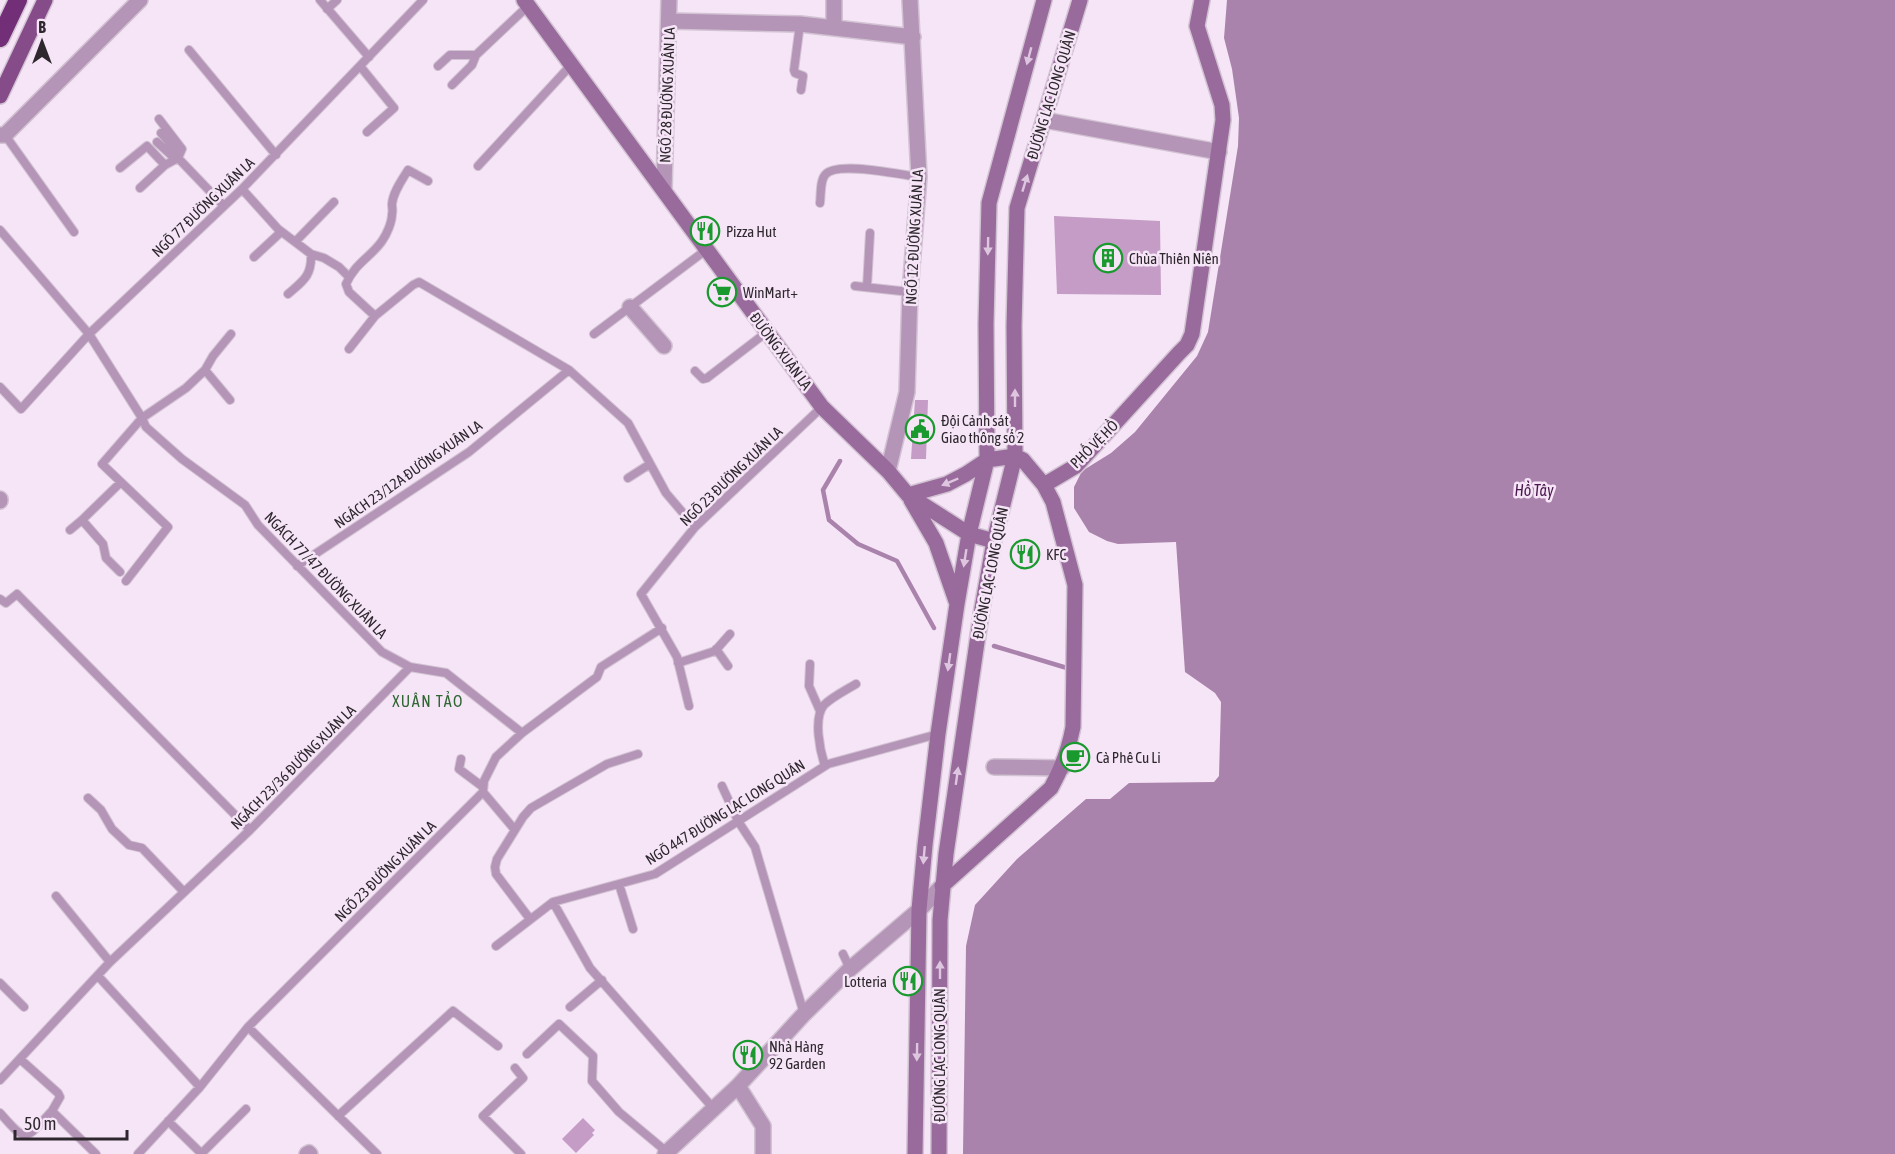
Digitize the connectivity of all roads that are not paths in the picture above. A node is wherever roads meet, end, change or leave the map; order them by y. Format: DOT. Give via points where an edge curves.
graph roads {
  1 [pos="18,0"];
  2 [pos="45,0"];
  3 [pos="140,0"];
  4 [pos="320,0"];
  5 [pos="337,0"];
  6 [pos="423,0"];
  7 [pos="669,0"];
  8 [pos="834,0"];
  9 [pos="910,0"];
  10 [pos="1044,0"];
  11 [pos="1080,0"];
  12 [pos="1202,0"];
  13 [pos="526,3"];
  14 [pos="327,9"];
  15 [pos="669,21"];
  16 [pos="800,24"];
  17 [pos="834,26"];
  18 [pos="913,37"];
  19 [pos="0,38"];
  20 [pos="189,50"];
  21 [pos="476,56"];
  22 [pos="369,57"];
  23 [pos="572,64"];
  24 [pos="360,66"];
  25 [pos="438,66"];
  26 [pos="452,85"];
  27 [pos="801,90"];
  28 [pos="0,96"];
  29 [pos="159,119"];
  30 [pos="1044,120"];
  31 [pos="368,132"];
  32 [pos="161,133"];
  33 [pos="2,135"];
  34 [pos="157,142"];
  35 [pos="1219,152"];
  36 [pos="276,155"];
  37 [pos="178,158"];
  38 [pos="165,165"];
  39 [pos="478,166"];
  40 [pos="120,168"];
  41 [pos="919,177"];
  42 [pos="428,181"];
  43 [pos="140,188"];
  44 [pos="243,189"];
  45 [pos="664,189"];
  46 [pos="334,202"];
  47 [pos="820,203"];
  48 [pos="224,206"];
  49 [pos="0,230"];
  50 [pos="75,232"];
  51 [pos="281,232"];
  52 [pos="870,233"];
  53 [pos="296,242"];
  54 [pos="706,249"];
  55 [pos="311,254"];
  56 [pos="255,256"];
  57 [pos="349,277"];
  58 [pos="855,286"];
  59 [pos="867,287"];
  60 [pos="910,292"];
  61 [pos="288,294"];
  62 [pos="630,307"];
  63 [pos="375,316"];
  64 [pos="767,332"];
  65 [pos="89,334"];
  66 [pos="231,334"];
  67 [pos="594,334"];
  68 [pos="664,345"];
  69 [pos="349,349"];
  70 [pos="205,370"];
  71 [pos="569,370"];
  72 [pos="695,371"];
  73 [pos="0,387"];
  74 [pos="230,400"];
  75 [pos="822,407"];
  76 [pos="142,418"];
  77 [pos="1016,456"];
  78 [pos="987,460"];
  79 [pos="650,464"];
  80 [pos="888,471"];
  81 [pos="628,478"];
  82 [pos="120,483"];
  83 [pos="1044,485"];
  84 [pos="908,495"];
  85 [pos="82,520"];
  86 [pos="695,527"];
  87 [pos="70,530"];
  88 [pos="969,534"];
  89 [pos="994,541"];
  90 [pos="297,566"];
  91 [pos="120,572"];
  92 [pos="126,581"];
  93 [pos="0,599"];
  94 [pos="957,604"];
  95 [pos="662,628"];
  96 [pos="730,634"];
  97 [pos="716,649"];
  98 [pos="678,663"];
  99 [pos="810,664"];
  100 [pos="728,666"];
  101 [pos="410,667"];
  102 [pos="856,684"];
  103 [pos="689,706"];
  104 [pos="820,711"];
  105 [pos="522,733"];
  106 [pos="938,734"];
  107 [pos="638,754"];
  108 [pos="461,759"];
  109 [pos="825,766"];
  110 [pos="994,767"];
  111 [pos="1062,768"];
  112 [pos="723,786"];
  113 [pos="483,790"];
  114 [pos="88,798"];
  115 [pos="738,820"];
  116 [pos="250,830"];
  117 [pos="515,830"];
  118 [pos="619,884"];
  119 [pos="942,886"];
  120 [pos="184,892"];
  121 [pos="56,896"];
  122 [pos="553,903"];
  123 [pos="919,909"];
  124 [pos="530,919"];
  125 [pos="633,929"];
  126 [pos="496,946"];
  127 [pos="843,954"];
  128 [pos="110,962"];
  129 [pos="850,969"];
  130 [pos="98,976"];
  131 [pos="602,980"];
  132 [pos="0,983"];
  133 [pos="24,1007"];
  134 [pos="570,1007"];
  135 [pos="804,1014"];
  136 [pos="248,1027"];
  137 [pos="498,1046"];
  138 [pos="527,1054"];
  139 [pos="20,1059"];
  140 [pos="515,1068"];
  141 [pos="0,1080"];
  142 [pos="738,1086"];
  143 [pos="200,1087"];
  144 [pos="714,1108"];
  145 [pos="246,1109"];
  146 [pos="52,1111"];
  147 [pos="0,1113"];
  148 [pos="338,1116"];
  149 [pos="168,1121"];
  150 [pos="666,1153"];
  151 [pos="96,1154"];
  152 [pos="138,1154"];
  153 [pos="202,1154"];
  154 [pos="377,1154"];
  155 [pos="521,1154"];
  156 [pos="763,1154"];
  157 [pos="915,1154"];
  158 [pos="939,1154"];
  1 -- 19 [label="highway"];
  2 -- 28 [label="main road"];
  3 -- 33 [label="street"];
  4 -- 14 [label="lane"];
  5 -- 14 [label="lane"];
  6 -- 22 [label="lane, NGÕ 77 ĐƯỜNG XUÂN LA"];
  7 -- 15 [label="street, NGÕ 28 ĐƯỜNG XUÂN LA"];
  8 -- 17 [label="street"];
  9 -- 18 [label="street, NGÕ 12 ĐƯỜNG XUÂN LA"];
  10 -- 78 [label="main road, ĐƯỜNG LẠC LONG QUÂN, one-way" via="989,203"];
  11 -- 30 [label="main road, ĐƯỜNG LẠC LONG QUÂN"];
  12 -- 35 [label="main road, PHỐ VỆ HỒ" via="1197,26 1222,105"];
  13 -- 21 [label="lane"];
  13 -- 23 [label="main road, ĐƯỜNG XUÂN LA"];
  14 -- 22 [label="lane"];
  15 -- 16 [label="street"];
  15 -- 45 [label="street, NGÕ 28 ĐƯỜNG XUÂN LA"];
  16 -- 17 [label="street"];
  16 -- 27 [label="lane" via="794,70 803,76"];
  17 -- 18 [label="street"];
  18 -- 41 [label="street, NGÕ 12 ĐƯỜNG XUÂN LA"];
  20 -- 36 [label="lane"];
  21 -- 25 [label="lane" via="450,55"];
  21 -- 26 [label="lane"];
  22 -- 24 [label="lane, NGÕ 77 ĐƯỜNG XUÂN LA"];
  23 -- 39 [label="lane"];
  23 -- 45 [label="main road, ĐƯỜNG XUÂN LA"];
  24 -- 31 [label="lane" via="394,108"];
  24 -- 36 [label="lane, NGÕ 77 ĐƯỜNG XUÂN LA"];
  29 -- 37 [label="lane" via="183,149"];
  30 -- 35 [label="street"];
  77 -- 30 [label="main road, ĐƯỜNG LẠC LONG QUÂN, one-way" via="1017,208"];
  32 -- 37 [label="lane"];
  33 -- 50 [label="lane"];
  34 -- 37 [label="lane"];
  35 -- 83 [label="main road, PHỐ VỆ HỒ" via="1194,322 1187,345 1076,466"];
  36 -- 44 [label="lane, NGÕ 77 ĐƯỜNG XUÂN LA"];
  37 -- 38 [label="lane"];
  37 -- 48 [label="lane"];
  38 -- 40 [label="lane" via="147,146"];
  38 -- 43 [label="lane"];
  41 -- 47 [label="lane" via="834,169 822,181"];
  41 -- 60 [label="street, NGÕ 12 ĐƯỜNG XUÂN LA"];
  42 -- 57 [label="lane" via="408,170 395,193 393,217 382,242"];
  44 -- 48 [label="lane, NGÕ 77 ĐƯỜNG XUÂN LA"];
  44 -- 51 [label="lane"];
  45 -- 54 [label="main road, ĐƯỜNG XUÂN LA"];
  46 -- 53 [label="lane"];
  48 -- 65 [label="lane, NGÕ 77 ĐƯỜNG XUÂN LA"];
  49 -- 65 [label="lane, NGÁCH 77/47 ĐƯỜNG XUÂN LA"];
  51 -- 53 [label="lane"];
  51 -- 56 [label="lane"];
  52 -- 59 [label="lane"];
  53 -- 55 [label="lane"];
  54 -- 62 [label="lane"];
  54 -- 64 [label="main road, ĐƯỜNG XUÂN LA"];
  55 -- 57 [label="lane" via="339,267"];
  55 -- 61 [label="lane" via="307,276"];
  57 -- 63 [label="lane" via="349,292"];
  58 -- 59 [label="lane"];
  59 -- 60 [label="lane"];
  60 -- 80 [label="street, NGÕ 12 ĐƯỜNG XUÂN LA" via="908,392"];
  62 -- 67 [label="lane"];
  62 -- 68 [label="street"];
  63 -- 69 [label="lane"];
  63 -- 71 [label="lane" via="419,282"];
  64 -- 72 [label="lane" via="707,378"];
  64 -- 75 [label="main road, ĐƯỜNG XUÂN LA"];
  65 -- 73 [label="lane, NGÕ 77 ĐƯỜNG XUÂN LA" via="21,410"];
  65 -- 76 [label="lane, NGÁCH 77/47 ĐƯỜNG XUÂN LA"];
  66 -- 70 [label="lane"];
  70 -- 74 [label="lane"];
  70 -- 76 [label="lane"];
  71 -- 79 [label="lane" via="628,423"];
  71 -- 90 [label="lane, NGÁCH 23/12A ĐƯỜNG XUÂN LA" via="469,452"];
  75 -- 80 [label="main road, ĐƯỜNG XUÂN LA"];
  75 -- 86 [label="lane, NGÕ 23 ĐƯỜNG XUÂN LA"];
  76 -- 82 [label="lane" via="102,464"];
  76 -- 90 [label="lane, NGÁCH 77/47 ĐƯỜNG XUÂN LA" via="146,427 176,453 245,506"];
  77 -- 78 [label="main road"];
  77 -- 83 [label="main road"];
  77 -- 89 [label="main road, ĐƯỜNG LẠC LONG QUÂN"];
  78 -- 84 [label="main road, one-way" via="947,484"];
  78 -- 88 [label="main road, ĐƯỜNG LẠC LONG QUÂN"];
  79 -- 81 [label="lane"];
  79 -- 86 [label="lane" via="666,493"];
  80 -- 84 [label="main road, ĐƯỜNG XUÂN LA"];
  82 -- 85 [label="lane"];
  82 -- 92 [label="lane" via="168,527"];
  83 -- 111 [label="main road" via="1053,502 1075,585 1073,727"];
  84 -- 88 [label="main road, ĐƯỜNG XUÂN LA"];
  84 -- 94 [label="main road" via="939,549"];
  85 -- 87 [label="lane"];
  85 -- 91 [label="lane" via="103,544 106,558"];
  86 -- 95 [label="lane, NGÕ 23 ĐƯỜNG XUÂN LA" via="641,594"];
  88 -- 89 [label="main road, ĐƯỜNG XUÂN LA"];
  88 -- 94 [label="main road, ĐƯỜNG LẠC LONG QUÂN, one-way"];
  119 -- 89 [label="main road, ĐƯỜNG LẠC LONG QUÂN, one-way"];
  90 -- 101 [label="lane, NGÁCH 77/47 ĐƯỜNG XUÂN LA" via="382,652"];
  93 -- 116 [label="lane" via="6,603 17,594"];
  94 -- 106 [label="main road, ĐƯỜNG LẠC LONG QUÂN, one-way"];
  95 -- 98 [label="lane, NGÕ 23 ĐƯỜNG XUÂN LA"];
  95 -- 105 [label="lane, NGÕ 23 ĐƯỜNG XUÂN LA" via="601,667 597,677"];
  96 -- 97 [label="lane"];
  97 -- 98 [label="lane"];
  97 -- 100 [label="lane"];
  98 -- 103 [label="lane, NGÕ 23 ĐƯỜNG XUÂN LA"];
  99 -- 104 [label="lane" via="809,686"];
  101 -- 105 [label="lane" via="446,673"];
  101 -- 116 [label="lane, NGÁCH 23/36 ĐƯỜNG XUÂN LA"];
  102 -- 104 [label="lane"];
  104 -- 109 [label="lane" via="820,750"];
  105 -- 113 [label="lane, NGÕ 23 ĐƯỜNG XUÂN LA" via="496,757"];
  106 -- 109 [label="lane, NGÕ 447 ĐƯỜNG LẠC LONG QUÂN"];
  106 -- 123 [label="main road, ĐƯỜNG LẠC LONG QUÂN, one-way"];
  107 -- 117 [label="lane" via="608,764 531,808"];
  108 -- 113 [label="lane" via="459,769"];
  109 -- 115 [label="lane, NGÕ 447 ĐƯỜNG LẠC LONG QUÂN"];
  110 -- 111 [label="street"];
  111 -- 119 [label="main road" via="1052,788"];
  112 -- 115 [label="lane"];
  113 -- 117 [label="lane"];
  113 -- 136 [label="lane, NGÕ 23 ĐƯỜNG XUÂN LA"];
  114 -- 120 [label="lane" via="112,829 129,845 142,848"];
  115 -- 118 [label="lane, NGÕ 447 ĐƯỜNG LẠC LONG QUÂN" via="655,874"];
  115 -- 135 [label="lane" via="755,847"];
  116 -- 120 [label="lane, NGÁCH 23/36 ĐƯỜNG XUÂN LA"];
  117 -- 124 [label="lane" via="497,859 496,874"];
  118 -- 122 [label="lane, NGÕ 447 ĐƯỜNG LẠC LONG QUÂN"];
  118 -- 125 [label="lane"];
  119 -- 123 [label="street"];
  158 -- 119 [label="main road, ĐƯỜNG LẠC LONG QUÂN, one-way"];
  120 -- 128 [label="lane, NGÁCH 23/36 ĐƯỜNG XUÂN LA"];
  121 -- 128 [label="lane"];
  122 -- 124 [label="lane, NGÕ 447 ĐƯỜNG LẠC LONG QUÂN"];
  122 -- 131 [label="lane" via="590,968"];
  123 -- 129 [label="street"];
  123 -- 157 [label="main road, ĐƯỜNG LẠC LONG QUÂN, one-way"];
  124 -- 126 [label="lane, NGÕ 447 ĐƯỜNG LẠC LONG QUÂN"];
  127 -- 129 [label="lane"];
  128 -- 130 [label="lane, NGÁCH 23/36 ĐƯỜNG XUÂN LA"];
  129 -- 135 [label="street"];
  130 -- 139 [label="lane, NGÁCH 23/36 ĐƯỜNG XUÂN LA"];
  130 -- 143 [label="lane"];
  131 -- 134 [label="lane"];
  131 -- 144 [label="lane"];
  132 -- 133 [label="lane"];
  135 -- 142 [label="street"];
  136 -- 143 [label="lane, NGÕ 23 ĐƯỜNG XUÂN LA"];
  136 -- 148 [label="lane"];
  137 -- 148 [label="lane" via="453,1011"];
  138 -- 150 [label="lane" via="559,1024 593,1056 592,1081 619,1112"];
  139 -- 141 [label="lane, NGÁCH 23/36 ĐƯỜNG XUÂN LA"];
  139 -- 146 [label="lane" via="58,1093 60,1097"];
  140 -- 155 [label="lane" via="524,1078 483,1116"];
  142 -- 144 [label="street"];
  142 -- 156 [label="street" via="763,1126"];
  143 -- 149 [label="lane, NGÕ 23 ĐƯỜNG XUÂN LA"];
  144 -- 150 [label="street"];
  145 -- 153 [label="lane"];
  146 -- 147 [label="lane" via="30,1134 24,1135"];
  146 -- 151 [label="lane"];
  148 -- 154 [label="lane"];
  149 -- 152 [label="lane, NGÕ 23 ĐƯỜNG XUÂN LA"];
  149 -- 153 [label="lane"];
}
